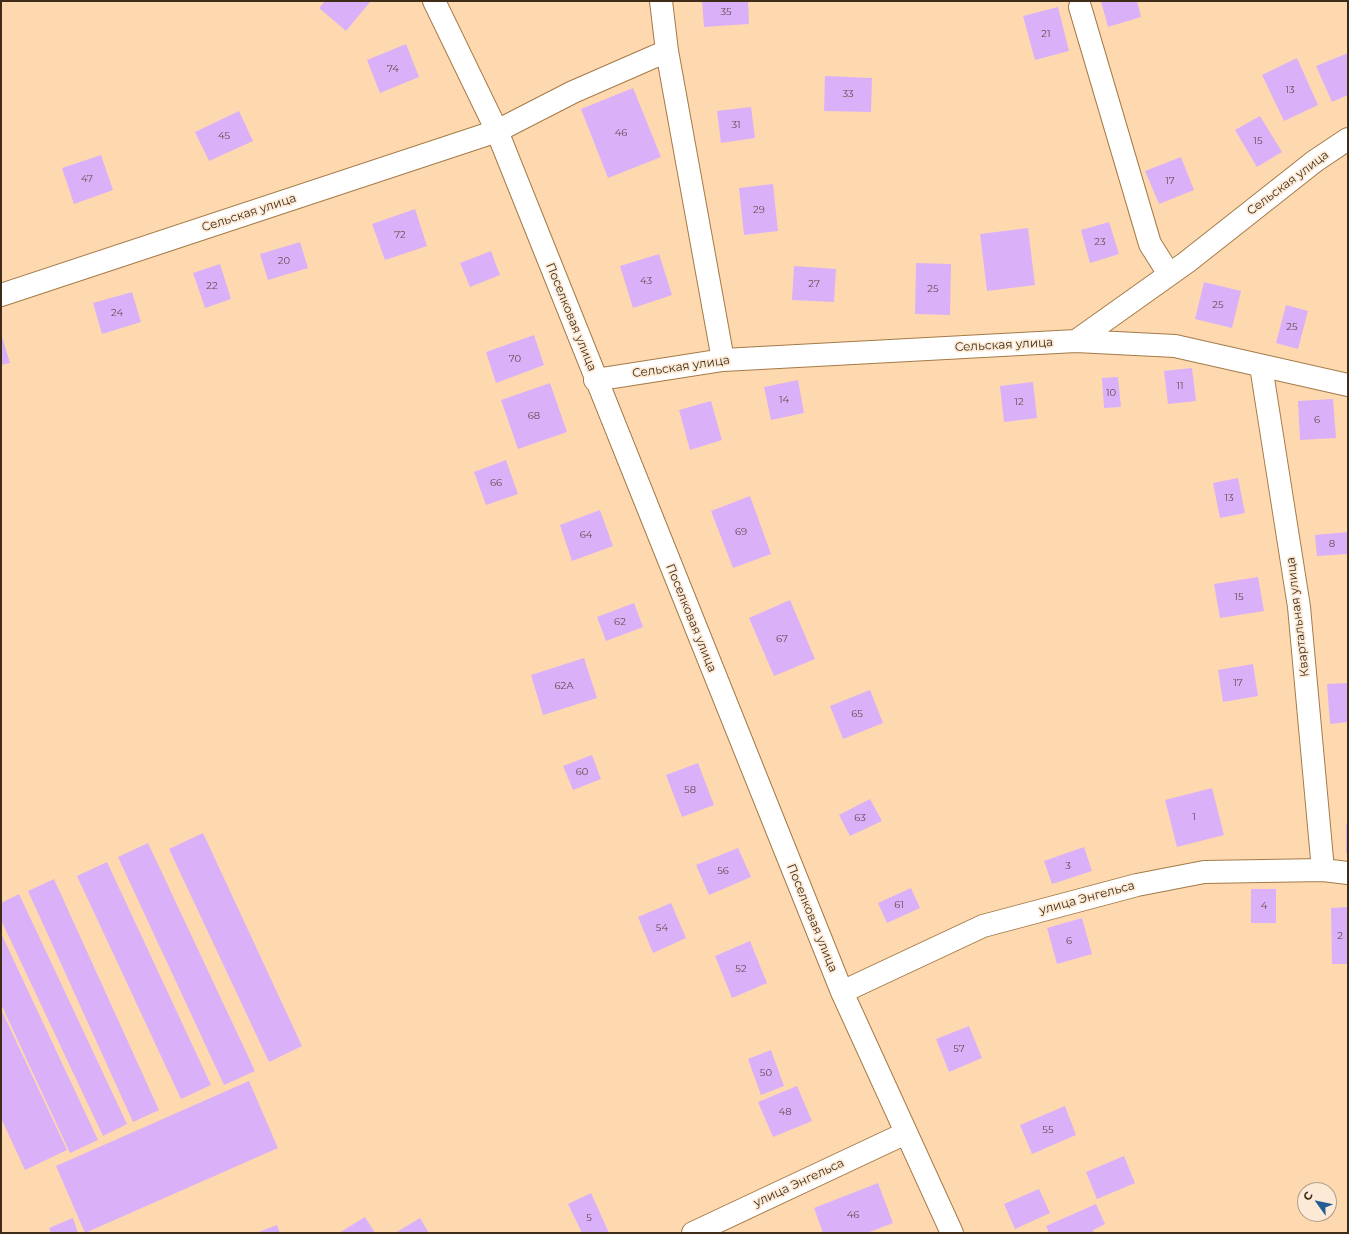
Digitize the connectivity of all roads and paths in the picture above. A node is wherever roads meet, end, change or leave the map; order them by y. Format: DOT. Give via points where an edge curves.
graph roads {
  1 [pos="434,1"];
  2 [pos="661,1"];
  3 [pos="1080,7"];
  4 [pos="667,51"];
  5 [pos="497,131"];
  6 [pos="1348,139"];
  7 [pos="1169,274"];
  8 [pos="1,295"];
  9 [pos="1076,341"];
  10 [pos="723,360"];
  11 [pos="1261,366"];
  12 [pos="595,380"];
  13 [pos="1348,385"];
  14 [pos="1323,870"];
  15 [pos="1348,873"];
  16 [pos="842,992"];
  17 [pos="906,1133"];
  18 [pos="693,1233"];
  19 [pos="952,1233"];
  1 -- 5 [label="street, Поселковая улица"];
  2 -- 4 [label="street"];
  3 -- 7 [label="street" via="1150,244"];
  4 -- 5 [label="street, Сельская улица" via="573,92"];
  4 -- 10 [label="street"];
  5 -- 8 [label="street, Сельская улица"];
  5 -- 12 [label="street, Поселковая улица"];
  6 -- 7 [label="street, Сельская улица" via="1315,161"];
  7 -- 9 [label="street, Сельская улица"];
  9 -- 10 [label="street, Сельская улица"];
  9 -- 11 [label="street" via="1175,346"];
  10 -- 12 [label="street, Сельская улица"];
  11 -- 13 [label="street"];
  11 -- 14 [label="street, Квартальная улица" via="1299,607"];
  12 -- 16 [label="street, Поселковая улица"];
  14 -- 15 [label="street, улица Энгельса"];
  14 -- 16 [label="street, улица Энгельса" via="1204,872 1136,885 983,926"];
  16 -- 17 [label="street, Поселковая улица"];
  17 -- 18 [label="street, улица Энгельса"];
  17 -- 19 [label="street, Поселковая улица"];
}
